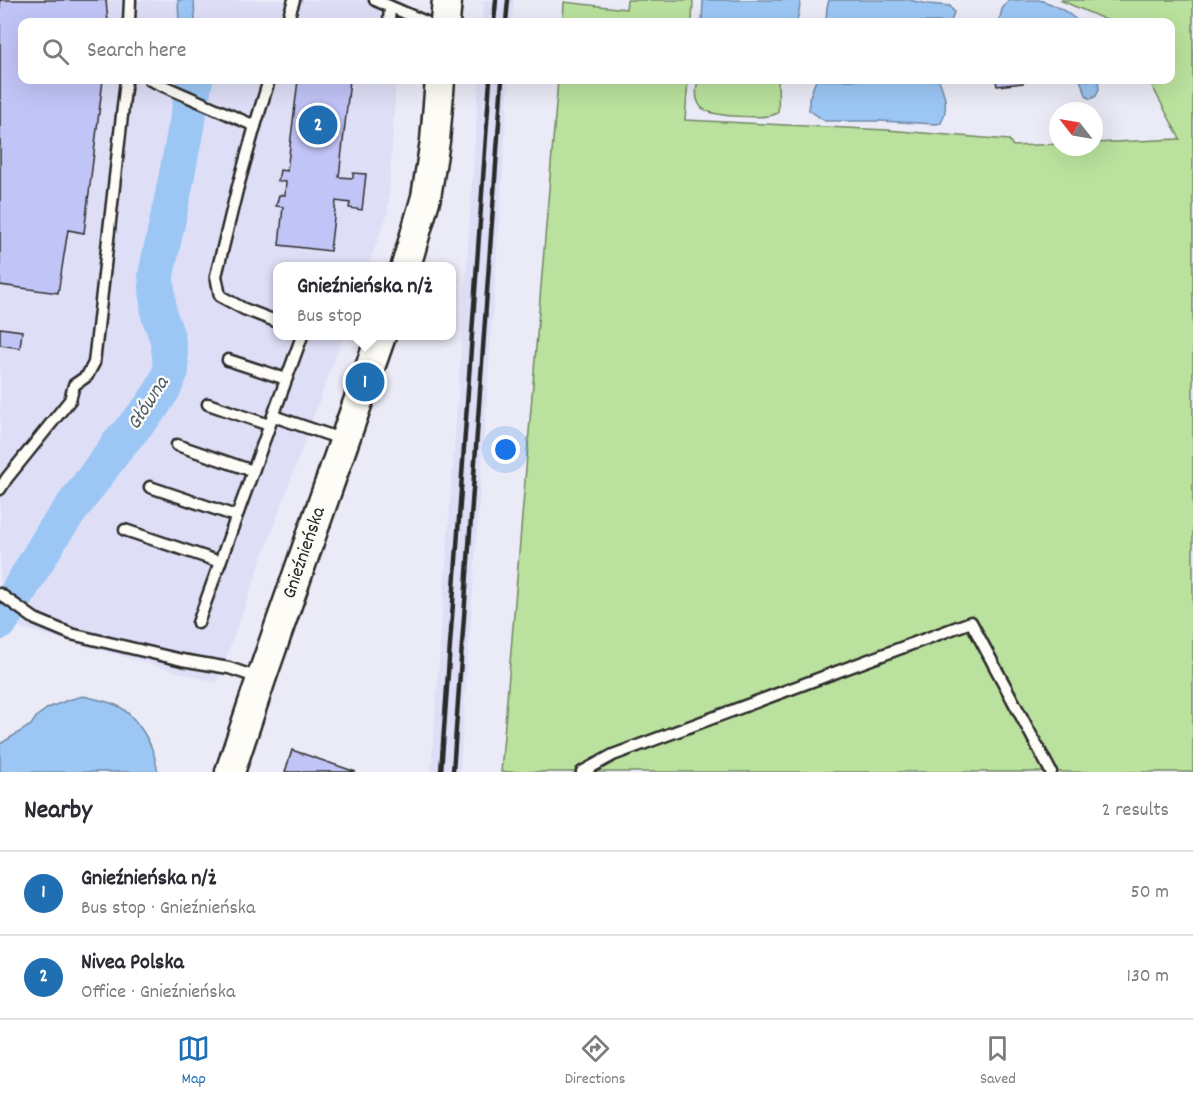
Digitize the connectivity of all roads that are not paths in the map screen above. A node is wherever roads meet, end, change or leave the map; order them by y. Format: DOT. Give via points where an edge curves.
graph roads {
  1 [pos="130,0"];
  2 [pos="294,0"];
  3 [pos="375,0"];
  4 [pos="447,0"];
  5 [pos="390,7"];
  6 [pos="129,18"];
  7 [pos="288,18"];
  8 [pos="389,18"];
  9 [pos="416,18"];
  10 [pos="445,18"];
  11 [pos="126,84"];
  12 [pos="160,84"];
  13 [pos="268,84"];
  14 [pos="440,84"];
  15 [pos="255,126"];
  16 [pos="406,262"];
  17 [pos="273,320"];
  18 [pos="301,340"];
  19 [pos="380,340"];
  20 [pos="228,360"];
  21 [pos="286,379"];
  22 [pos="208,404"];
  23 [pos="271,421"];
  24 [pos="344,440"];
  25 [pos="177,446"];
  26 [pos="253,471"];
  27 [pos="150,487"];
  28 [pos="0,489"];
  29 [pos="236,516"];
  30 [pos="125,530"];
  31 [pos="220,562"];
  32 [pos="0,594"];
  33 [pos="198,623"];
  34 [pos="261,679"];
  35 [pos="230,772"];
  36 [pos="582,772"];
  37 [pos="1051,772"];
  1 -- 6 [label="lane"];
  2 -- 7 [label="lane"];
  3 -- 5 [label="lane"];
  4 -- 10 [label="street"];
  5 -- 8 [label="lane"];
  5 -- 9 [label="lane"];
  11 -- 28 [label="lane" via="94,363 87,376 74,384 70,400"];
  12 -- 15 [label="lane"];
  13 -- 15 [label="lane"];
  14 -- 16 [label="street" via="426,197"];
  15 -- 17 [label="lane" via="216,276 220,296"];
  18 -- 21 [label="lane"];
  19 -- 24 [label="street, Gnieźnieńska"];
  20 -- 21 [label="lane"];
  21 -- 23 [label="lane"];
  22 -- 23 [label="lane"];
  23 -- 24 [label="lane"];
  23 -- 26 [label="lane"];
  24 -- 34 [label="street, Gnieźnieńska"];
  25 -- 26 [label="lane"];
  26 -- 29 [label="lane"];
  27 -- 29 [label="lane"];
  29 -- 31 [label="lane"];
  30 -- 31 [label="lane"];
  31 -- 33 [label="lane"];
  32 -- 34 [label="lane" via="35,618 70,634 229,668"];
  34 -- 35 [label="street, Gnieźnieńska"];
  36 -- 37 [label="lane" via="613,755 971,622"];
}
